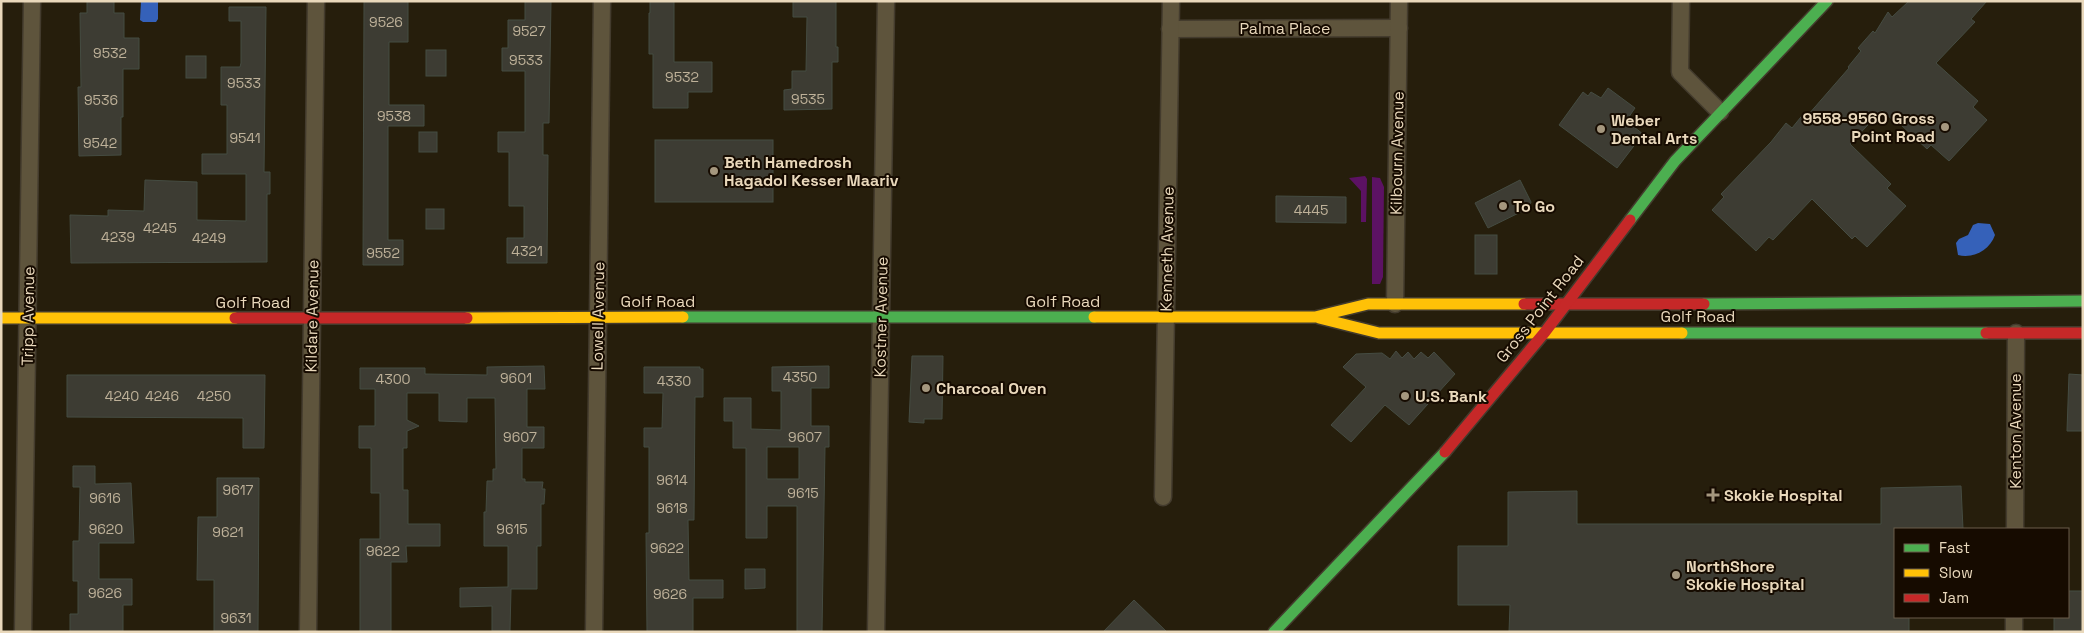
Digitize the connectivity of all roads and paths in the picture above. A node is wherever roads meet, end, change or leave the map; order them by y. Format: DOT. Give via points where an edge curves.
graph roads {
  1 [pos="32,1"];
  2 [pos="316,1"];
  3 [pos="602,1"];
  4 [pos="886,1"];
  5 [pos="1171,1"];
  6 [pos="1399,1"];
  7 [pos="1682,1"];
  8 [pos="1826,1"];
  9 [pos="1399,28"];
  10 [pos="1170,29"];
  11 [pos="1720,112"];
  12 [pos="2083,301"];
  13 [pos="1395,304"];
  14 [pos="1565,305"];
  15 [pos="598,317"];
  16 [pos="881,317"];
  17 [pos="1166,317"];
  18 [pos="1315,317"];
  19 [pos="1,318"];
  20 [pos="28,318"];
  21 [pos="312,318"];
  22 [pos="1545,332"];
  23 [pos="2016,332"];
  24 [pos="2083,333"];
  25 [pos="1164,498"];
  26 [pos="2015,528"];
  27 [pos="2014,618"];
  28 [pos="23,632"];
  29 [pos="308,632"];
  30 [pos="594,632"];
  31 [pos="876,632"];
  32 [pos="1274,632"];
  33 [pos="2014,632"];
  1 -- 20 [label="street, Tripp Avenue"];
  2 -- 21 [label="street, Kildare Avenue"];
  3 -- 15 [label="street, Lowell Avenue"];
  4 -- 16 [label="street, Kostner Avenue"];
  5 -- 10 [label="street, Kenneth Avenue"];
  6 -- 9 [label="street, Kilbourn Avenue"];
  7 -- 11 [label="street" via="1680,72"];
  8 -- 11 [label="main road, Gross Point Road"];
  9 -- 10 [label="street, Palma Place"];
  9 -- 13 [label="street, Kilbourn Avenue"];
  10 -- 17 [label="street, Kenneth Avenue"];
  11 -- 14 [label="main road, Gross Point Road" via="1675,161"];
  12 -- 14 [label="main road, Golf Road"];
  13 -- 14 [label="main road, Golf Road"];
  13 -- 18 [label="main road, Golf Road" via="1368,304"];
  14 -- 22 [label="main road, Gross Point Road"];
  15 -- 16 [label="main road, Golf Road"];
  15 -- 21 [label="main road, Golf Road"];
  15 -- 30 [label="street, Lowell Avenue"];
  16 -- 17 [label="main road, Golf Road"];
  16 -- 31 [label="street, Kostner Avenue"];
  17 -- 18 [label="main road, Golf Road"];
  17 -- 25 [label="street, Kenneth Avenue"];
  18 -- 22 [label="main road, Golf Road" via="1379,333"];
  19 -- 20 [label="main road, Golf Road"];
  20 -- 21 [label="main road, Golf Road"];
  20 -- 28 [label="street, Tripp Avenue"];
  21 -- 29 [label="street, Kildare Avenue"];
  22 -- 23 [label="main road, Golf Road"];
  22 -- 32 [label="main road, Gross Point Road" via="1438,460"];
  23 -- 24 [label="main road, Golf Road"];
  23 -- 26 [label="street, Kenton Avenue"];
  27 -- 33 [label="street"];
}
